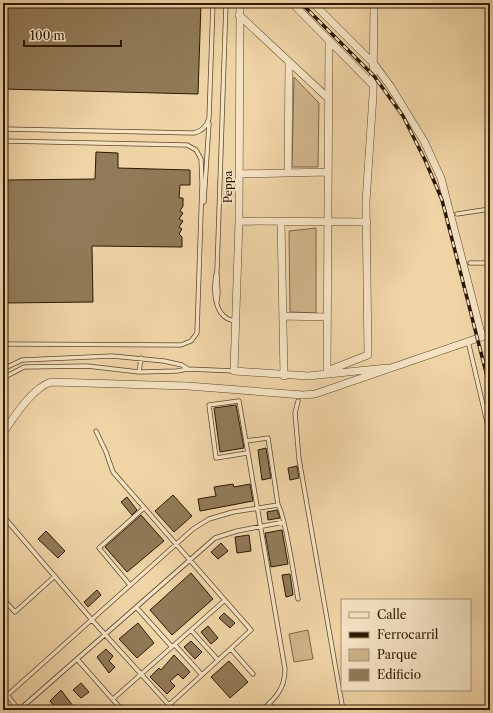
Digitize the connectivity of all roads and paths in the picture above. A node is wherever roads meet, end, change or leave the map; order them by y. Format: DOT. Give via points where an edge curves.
graph roads {
  1 [pos="213,3"];
  2 [pos="226,3"];
  3 [pos="240,3"];
  4 [pos="292,3"];
  5 [pos="312,3"];
  6 [pos="374,3"];
  7 [pos="239,16"];
  8 [pos="329,40"];
  9 [pos="289,62"];
  10 [pos="374,64"];
  11 [pos="374,85"];
  12 [pos="329,99"];
  13 [pos="209,118"];
  14 [pos="3,129"];
  15 [pos="3,141"];
  16 [pos="328,172"];
  17 [pos="288,173"];
  18 [pos="239,174"];
  19 [pos="490,209"];
  20 [pos="202,211"];
  21 [pos="457,214"];
  22 [pos="239,222"];
  23 [pos="280,222"];
  24 [pos="328,222"];
  25 [pos="367,222"];
  26 [pos="470,263"];
  27 [pos="490,263"];
  28 [pos="283,316"];
  29 [pos="327,317"];
  30 [pos="236,321"];
  31 [pos="490,334"];
  32 [pos="482,337"];
  33 [pos="468,341"];
  34 [pos="3,344"];
  35 [pos="141,358"];
  36 [pos="387,368"];
  37 [pos="3,369"];
  38 [pos="188,369"];
  39 [pos="234,371"];
  40 [pos="139,372"];
  41 [pos="327,372"];
  42 [pos="284,376"];
  43 [pos="3,378"];
  44 [pos="298,401"];
  45 [pos="96,431"];
  46 [pos="3,433"];
  47 [pos="490,435"];
  48 [pos="246,441"];
  49 [pos="247,453"];
  50 [pos="278,505"];
  51 [pos="144,508"];
  52 [pos="257,509"];
  53 [pos="3,516"];
  54 [pos="284,522"];
  55 [pos="260,527"];
  56 [pos="176,544"];
  57 [pos="190,559"];
  58 [pos="55,576"];
  59 [pos="130,585"];
  60 [pos="3,599"];
  61 [pos="298,599"];
  62 [pos="225,600"];
  63 [pos="136,607"];
  64 [pos="92,620"];
  65 [pos="191,630"];
  66 [pos="105,635"];
  67 [pos="174,646"];
  68 [pos="231,648"];
  69 [pos="77,659"];
  70 [pos="218,660"];
  71 [pos="253,674"];
  72 [pos="141,675"];
  73 [pos="202,675"];
  74 [pos="7,695"];
  75 [pos="3,699"];
  76 [pos="113,699"];
  77 [pos="269,704"];
  78 [pos="19,710"];
  79 [pos="122,710"];
  80 [pos="262,710"];
  81 [pos="275,710"];
  82 [pos="343,710"];
  1 -- 13 [label="lane"];
  2 -- 30 [label="lane" via="217,270 213,286 224,316"];
  3 -- 7 [label="street, Peppa"];
  4 -- 8 [label="street"];
  5 -- 10 [label="street"];
  6 -- 10 [label="street"];
  7 -- 9 [label="street"];
  7 -- 18 [label="street, Peppa"];
  8 -- 11 [label="street"];
  8 -- 12 [label="street"];
  9 -- 12 [label="street"];
  9 -- 17 [label="street"];
  10 -- 11 [label="street"];
  10 -- 32 [label="street" via="424,141 441,178"];
  11 -- 25 [label="street" via="366,202"];
  12 -- 16 [label="street"];
  13 -- 14 [label="lane" via="205,127 194,133"];
  13 -- 20 [label="lane"];
  15 -- 20 [label="lane" via="191,146 201,159"];
  16 -- 17 [label="street"];
  16 -- 24 [label="street"];
  17 -- 18 [label="street"];
  18 -- 22 [label="street, Peppa"];
  19 -- 21 [label="lane"];
  20 -- 34 [label="lane" via="197,333 192,341 181,345"];
  22 -- 23 [label="street"];
  22 -- 30 [label="street, Peppa"];
  23 -- 24 [label="street"];
  23 -- 28 [label="street"];
  24 -- 25 [label="street"];
  24 -- 29 [label="street"];
  25 -- 41 [label="street" via="368,355"];
  26 -- 27 [label="lane"];
  28 -- 29 [label="street"];
  28 -- 42 [label="street"];
  29 -- 41 [label="street"];
  30 -- 39 [label="street, Peppa"];
  31 -- 32 [label="street"];
  32 -- 33 [label="street"];
  33 -- 36 [label="street"];
  33 -- 47 [label="lane"];
  35 -- 37 [label="lane" via="101,356 22,360"];
  35 -- 38 [label="lane" via="182,365"];
  35 -- 40 [label="lane"];
  36 -- 41 [label="street"];
  36 -- 46 [label="street" via="315,394 303,395 188,386 56,381 41,387 21,408"];
  38 -- 39 [label="lane"];
  38 -- 40 [label="lane"];
  39 -- 42 [label="street"];
  40 -- 43 [label="lane" via="87,366 24,367"];
  41 -- 42 [label="street"];
  44 -- 82 [label="lane" via="295,412 299,459"];
  45 -- 51 [label="lane" via="113,472"];
  48 -- 49 [label="lane"];
  48 -- 49 [label="lane" via="239,401 209,405 216,458"];
  48 -- 50 [label="lane" via="268,438"];
  49 -- 52 [label="lane"];
  50 -- 52 [label="lane"];
  50 -- 54 [label="lane"];
  51 -- 56 [label="lane"];
  51 -- 59 [label="lane" via="99,548"];
  52 -- 55 [label="lane"];
  52 -- 56 [label="lane" via="209,519"];
  53 -- 58 [label="lane"];
  54 -- 55 [label="lane"];
  54 -- 61 [label="lane"];
  55 -- 57 [label="lane" via="215,538"];
  55 -- 77 [label="lane" via="285,669 280,693"];
  56 -- 57 [label="lane"];
  56 -- 59 [label="lane"];
  57 -- 62 [label="lane"];
  57 -- 63 [label="lane"];
  58 -- 60 [label="lane" via="15,612"];
  58 -- 64 [label="lane"];
  59 -- 64 [label="lane"];
  62 -- 65 [label="lane"];
  62 -- 68 [label="lane" via="252,630"];
  63 -- 66 [label="lane"];
  63 -- 67 [label="lane"];
  64 -- 66 [label="lane"];
  64 -- 74 [label="lane"];
  65 -- 67 [label="lane"];
  65 -- 70 [label="lane"];
  66 -- 69 [label="lane"];
  66 -- 72 [label="lane"];
  67 -- 72 [label="lane"];
  67 -- 73 [label="lane"];
  68 -- 70 [label="lane"];
  68 -- 71 [label="lane"];
  69 -- 76 [label="lane"];
  69 -- 78 [label="lane"];
  70 -- 73 [label="lane"];
  72 -- 73 [label="lane" via="169,705"];
  72 -- 76 [label="lane"];
  74 -- 75 [label="lane"];
  74 -- 78 [label="lane"];
  76 -- 79 [label="lane"];
  77 -- 80 [label="lane"];
  77 -- 81 [label="lane"];
}
